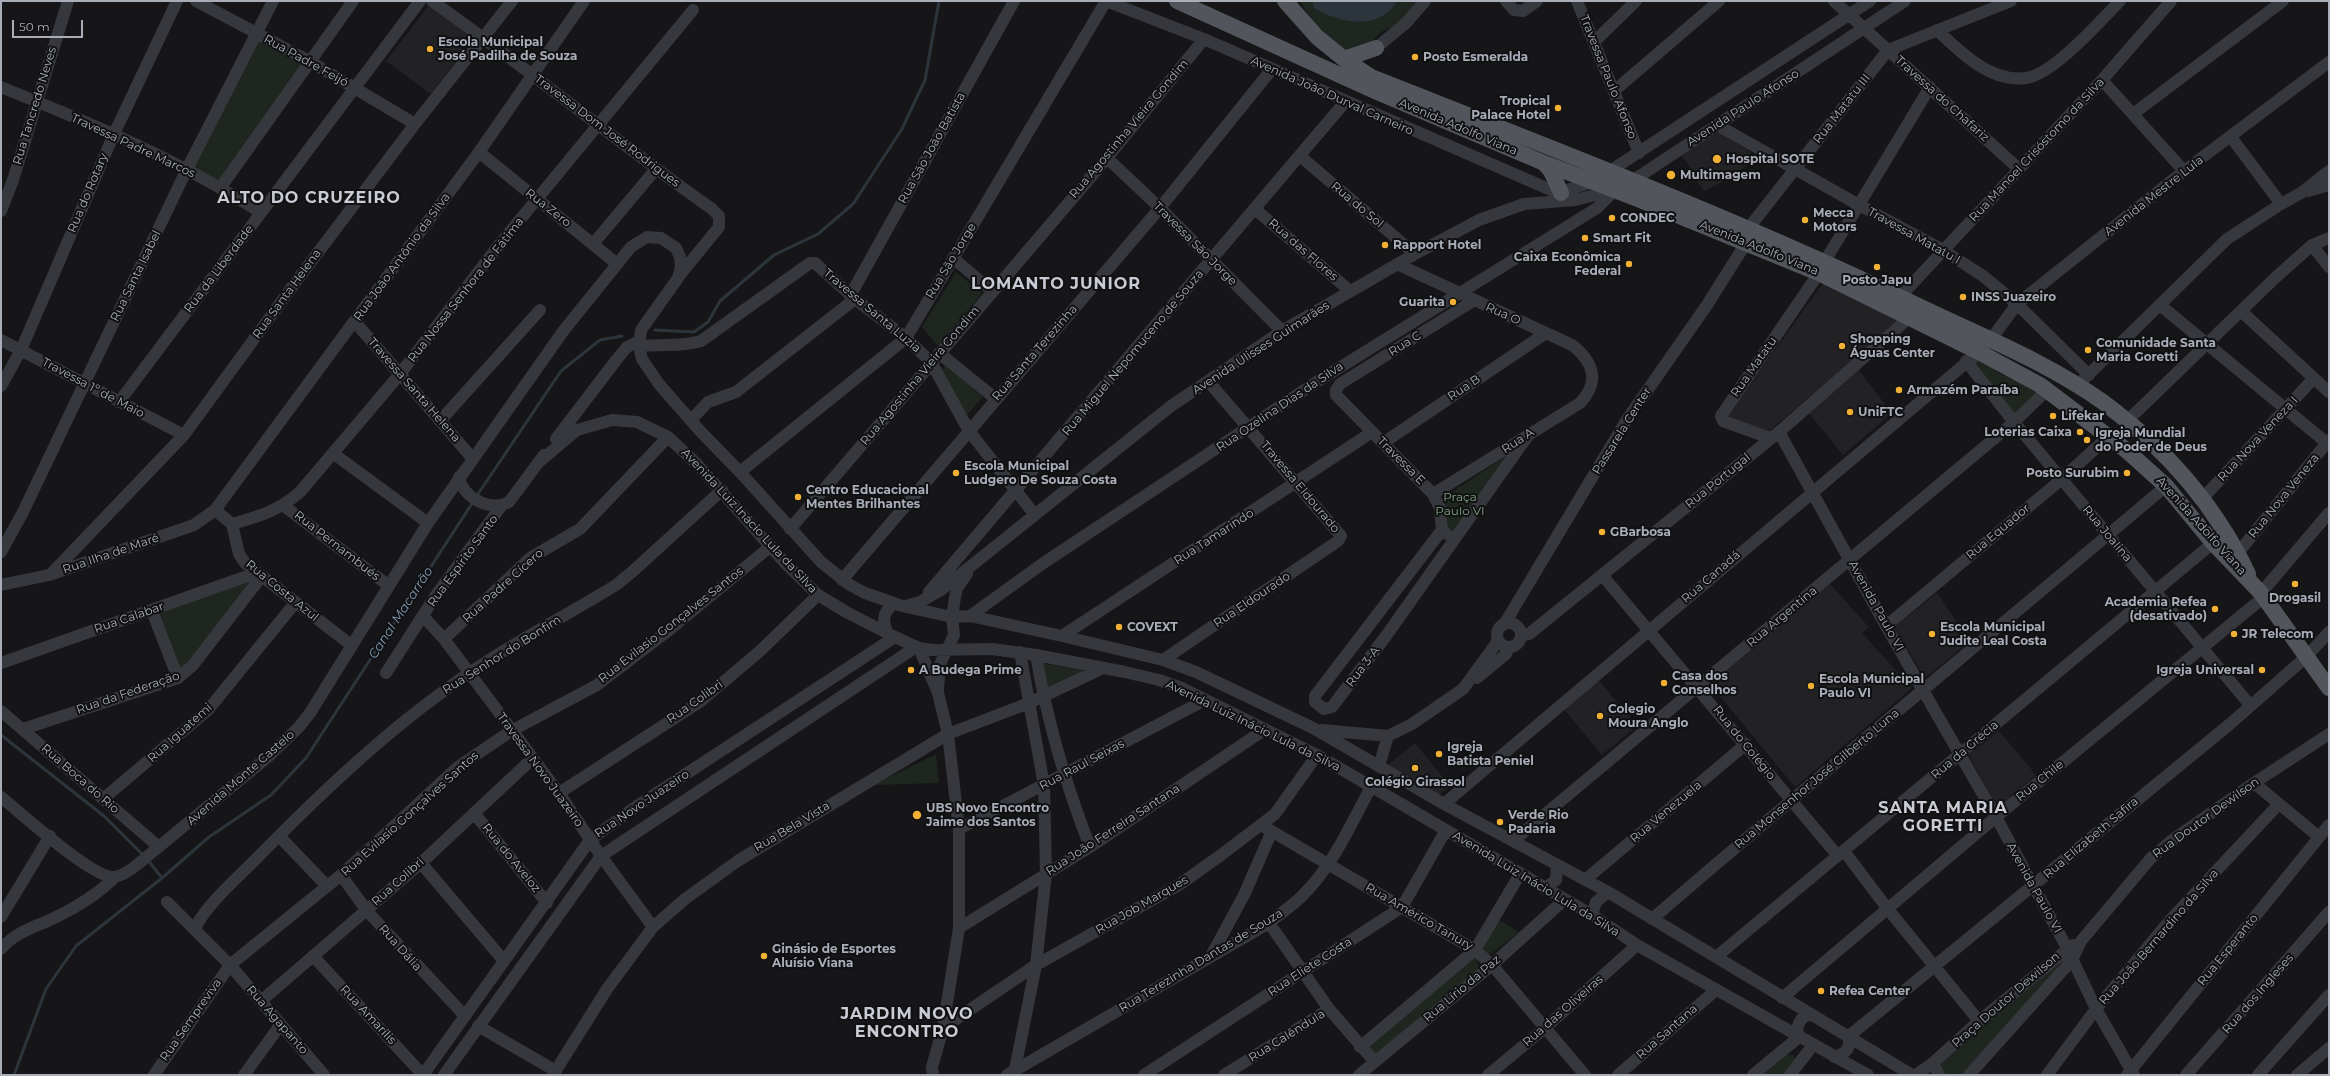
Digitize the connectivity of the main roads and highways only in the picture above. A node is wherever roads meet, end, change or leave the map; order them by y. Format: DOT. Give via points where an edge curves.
graph roads {
  1 [pos="1177,1"];
  2 [pos="1285,1"];
  3 [pos="1300,1"];
  4 [pos="1305,22"];
  5 [pos="1344,59"];
  6 [pos="1371,77"];
  7 [pos="1544,163"];
  8 [pos="1558,193"];
  9 [pos="1747,236"];
  10 [pos="1822,267"];
  11 [pos="1984,346"];
  12 [pos="2099,400"];
  13 [pos="2087,419"];
  14 [pos="2206,503"];
  15 [pos="2190,515"];
  16 [pos="2259,591"];
  17 [pos="2329,688"];
  1 -- 7 [label="main road, Avenida Adolfo Viana" via="1377,92"];
  2 -- 4 [label="main road, Avenida Adolfo Viana"];
  3 -- 4 [label="main road"];
  4 -- 5 [label="main road, Avenida Adolfo Viana" via="1316,37"];
  5 -- 6 [label="main road, Avenida Adolfo Viana"];
  5 -- 6 [label="main road" via="1376,48"];
  6 -- 9 [label="main road, Avenida Adolfo Viana" via="1610,171"];
  7 -- 8 [label="main road" via="1550,171"];
  7 -- 9 [label="main road, Avenida Adolfo Viana"];
  9 -- 10 [label="main road, Avenida Adolfo Viana"];
  10 -- 11 [label="main road, Avenida Adolfo Viana" via="1910,317"];
  10 -- 11 [label="main road, Avenida Adolfo Viana" via="1900,297"];
  11 -- 12 [label="main road, Avenida Adolfo Viana" via="2031,359"];
  11 -- 13 [label="main road, Avenida Adolfo Viana"];
  12 -- 13 [label="main road" via="2094,400 2087,406"];
  12 -- 14 [label="main road, Avenida Adolfo Viana" via="2161,450"];
  13 -- 15 [label="main road, Avenida Adolfo Viana" via="2166,486"];
  14 -- 15 [label="main road" via="2203,517"];
  14 -- 16 [label="main road, Avenida Adolfo Viana"];
  15 -- 16 [label="main road, Avenida Adolfo Viana"];
  16 -- 17 [label="main road, Avenida Adolfo Viana"];
}
